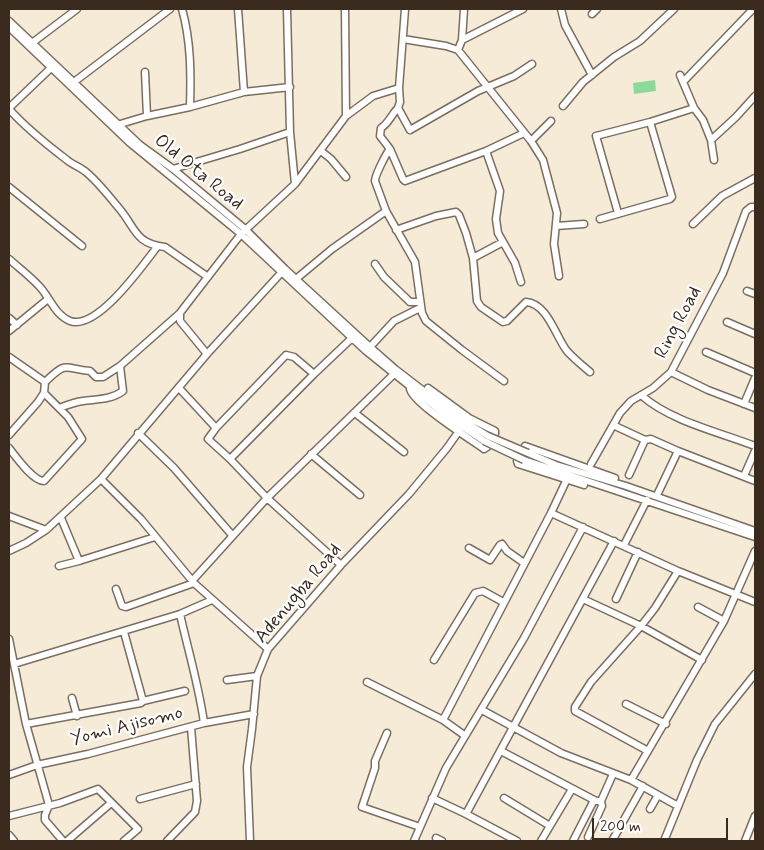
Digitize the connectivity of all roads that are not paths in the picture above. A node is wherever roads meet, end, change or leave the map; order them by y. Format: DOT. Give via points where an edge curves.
graph roads {
  1 [pos="77,9"];
  2 [pos="170,9"];
  3 [pos="182,9"];
  4 [pos="238,9"];
  5 [pos="287,9"];
  6 [pos="345,9"];
  7 [pos="405,9"];
  8 [pos="464,9"];
  9 [pos="561,9"];
  10 [pos="597,9"];
  11 [pos="674,9"];
  12 [pos="753,9"];
  13 [pos="523,10"];
  14 [pos="592,14"];
  15 [pos="9,21"];
  16 [pos="9,27"];
  17 [pos="404,39"];
  18 [pos="462,40"];
  19 [pos="32,42"];
  20 [pos="458,50"];
  21 [pos="532,64"];
  22 [pos="52,67"];
  23 [pos="145,72"];
  24 [pos="592,75"];
  25 [pos="680,75"];
  26 [pos="74,82"];
  27 [pos="683,82"];
  28 [pos="290,87"];
  29 [pos="488,87"];
  30 [pos="399,88"];
  31 [pos="244,92"];
  32 [pos="755,96"];
  33 [pos="563,106"];
  34 [pos="190,107"];
  35 [pos="398,108"];
  36 [pos="694,108"];
  37 [pos="9,109"];
  38 [pos="146,116"];
  39 [pos="346,116"];
  40 [pos="551,121"];
  41 [pos="650,122"];
  42 [pos="117,125"];
  43 [pos="290,132"];
  44 [pos="524,133"];
  45 [pos="711,140"];
  46 [pos="531,141"];
  47 [pos="390,149"];
  48 [pos="320,151"];
  49 [pos="486,151"];
  50 [pos="714,160"];
  51 [pos="173,169"];
  52 [pos="346,177"];
  53 [pos="755,178"];
  54 [pos="295,184"];
  55 [pos="9,187"];
  56 [pos="755,207"];
  57 [pos="386,211"];
  58 [pos="618,213"];
  59 [pos="600,219"];
  60 [pos="584,224"];
  61 [pos="693,224"];
  62 [pos="556,226"];
  63 [pos="396,230"];
  64 [pos="243,232"];
  65 [pos="503,242"];
  66 [pos="82,246"];
  67 [pos="157,247"];
  68 [pos="473,258"];
  69 [pos="9,259"];
  70 [pos="375,264"];
  71 [pos="281,273"];
  72 [pos="559,276"];
  73 [pos="208,277"];
  74 [pos="296,279"];
  75 [pos="521,282"];
  76 [pos="747,291"];
  77 [pos="755,294"];
  78 [pos="48,299"];
  79 [pos="420,305"];
  80 [pos="180,313"];
  81 [pos="9,318"];
  82 [pos="726,322"];
  83 [pos="17,325"];
  84 [pos="9,332"];
  85 [pos="755,334"];
  86 [pos="352,338"];
  87 [pos="368,349"];
  88 [pos="706,352"];
  89 [pos="207,354"];
  90 [pos="9,357"];
  91 [pos="120,366"];
  92 [pos="590,372"];
  93 [pos="671,372"];
  94 [pos="755,373"];
  95 [pos="314,374"];
  96 [pos="394,374"];
  97 [pos="755,378"];
  98 [pos="504,381"];
  99 [pos="45,382"];
  100 [pos="412,386"];
  101 [pos="179,388"];
  102 [pos="44,392"];
  103 [pos="641,395"];
  104 [pos="744,404"];
  105 [pos="59,408"];
  106 [pos="755,408"];
  107 [pos="355,412"];
  108 [pos="614,425"];
  109 [pos="216,428"];
  110 [pos="458,431"];
  111 [pos="138,433"];
  112 [pos="9,435"];
  113 [pos="486,438"];
  114 [pos="645,440"];
  115 [pos="755,446"];
  116 [pos="9,448"];
  117 [pos="678,451"];
  118 [pos="755,451"];
  119 [pos="404,452"];
  120 [pos="311,454"];
  121 [pos="230,459"];
  122 [pos="591,464"];
  123 [pos="629,475"];
  124 [pos="744,476"];
  125 [pos="101,479"];
  126 [pos="567,479"];
  127 [pos="755,480"];
  128 [pos="626,486"];
  129 [pos="622,493"];
  130 [pos="658,493"];
  131 [pos="360,495"];
  132 [pos="267,498"];
  133 [pos="647,500"];
  134 [pos="551,513"];
  135 [pos="9,516"];
  136 [pos="61,518"];
  137 [pos="583,527"];
  138 [pos="46,530"];
  139 [pos="755,531"];
  140 [pos="232,535"];
  141 [pos="155,536"];
  142 [pos="755,537"];
  143 [pos="614,541"];
  144 [pos="624,545"];
  145 [pos="469,548"];
  146 [pos="9,551"];
  147 [pos="755,551"];
  148 [pos="638,552"];
  149 [pos="79,561"];
  150 [pos="524,563"];
  151 [pos="341,565"];
  152 [pos="59,566"];
  153 [pos="678,571"];
  154 [pos="193,582"];
  155 [pos="116,589"];
  156 [pos="737,595"];
  157 [pos="583,598"];
  158 [pos="616,599"];
  159 [pos="212,600"];
  160 [pos="503,602"];
  161 [pos="755,602"];
  162 [pos="698,607"];
  163 [pos="180,614"];
  164 [pos="724,621"];
  165 [pos="641,626"];
  166 [pos="124,632"];
  167 [pos="9,639"];
  168 [pos="268,649"];
  169 [pos="10,651"];
  170 [pos="434,660"];
  171 [pos="702,660"];
  172 [pos="14,664"];
  173 [pos="755,674"];
  174 [pos="256,676"];
  175 [pos="227,680"];
  176 [pos="367,682"];
  177 [pos="185,691"];
  178 [pos="72,698"];
  179 [pos="143,701"];
  180 [pos="626,704"];
  181 [pos="482,710"];
  182 [pos="254,714"];
  183 [pos="77,716"];
  184 [pos="442,720"];
  185 [pos="204,722"];
  186 [pos="26,724"];
  187 [pos="666,724"];
  188 [pos="190,727"];
  189 [pos="512,727"];
  190 [pos="387,733"];
  191 [pos="464,735"];
  192 [pos="501,751"];
  193 [pos="648,751"];
  194 [pos="37,765"];
  195 [pos="613,774"];
  196 [pos="9,775"];
  197 [pos="631,780"];
  198 [pos="196,784"];
  199 [pos="643,786"];
  200 [pos="572,789"];
  201 [pos="658,795"];
  202 [pos="432,798"];
  203 [pos="504,798"];
  204 [pos="140,800"];
  205 [pos="598,801"];
  206 [pos="111,803"];
  207 [pos="49,805"];
  208 [pos="678,806"];
  209 [pos="650,809"];
  210 [pos="466,814"];
  211 [pos="9,816"];
  212 [pos="755,816"];
  213 [pos="550,826"];
  214 [pos="420,827"];
  215 [pos="9,835"];
  216 [pos="588,836"];
  217 [pos="14,841"];
  218 [pos="65,841"];
  219 [pos="124,841"];
  220 [pos="166,841"];
  221 [pos="250,841"];
  222 [pos="414,841"];
  223 [pos="517,841"];
  224 [pos="542,841"];
  225 [pos="573,841"];
  226 [pos="612,841"];
  227 [pos="664,841"];
  228 [pos="745,841"];
  1 -- 19 [label="street"];
  2 -- 26 [label="street"];
  3 -- 34 [label="street" via="189,38"];
  4 -- 31 [label="street"];
  5 -- 28 [label="street"];
  6 -- 39 [label="street"];
  7 -- 17 [label="street"];
  8 -- 18 [label="street"];
  9 -- 24 [label="street" via="565,25"];
  10 -- 14 [label="street"];
  11 -- 24 [label="street" via="640,41"];
  12 -- 27 [label="street"];
  13 -- 18 [label="street"];
  15 -- 19 [label="street, Old Ota Road"];
  16 -- 22 [label="street, Old Ota Road"];
  17 -- 20 [label="street"];
  17 -- 30 [label="street"];
  18 -- 20 [label="street"];
  19 -- 26 [label="street, Old Ota Road"];
  20 -- 29 [label="street"];
  21 -- 29 [label="street"];
  22 -- 37 [label="street"];
  22 -- 64 [label="street, Old Ota Road" via="137,149"];
  23 -- 38 [label="street"];
  24 -- 33 [label="street"];
  25 -- 27 [label="street"];
  26 -- 42 [label="street, Old Ota Road"];
  27 -- 36 [label="street"];
  28 -- 31 [label="street"];
  28 -- 43 [label="street"];
  29 -- 35 [label="street" via="410,130"];
  29 -- 44 [label="street"];
  30 -- 35 [label="street"];
  30 -- 39 [label="street" via="373,96"];
  31 -- 34 [label="street"];
  32 -- 45 [label="street"];
  34 -- 38 [label="street"];
  35 -- 47 [label="street" via="380,131"];
  36 -- 41 [label="street"];
  36 -- 45 [label="street"];
  37 -- 67 [label="street" via="21,123 86,172 119,208 135,234"];
  38 -- 42 [label="street"];
  39 -- 48 [label="street"];
  40 -- 46 [label="street"];
  41 -- 58 [label="street" via="672,197"];
  41 -- 58 [label="street" via="596,136"];
  42 -- 51 [label="street, Old Ota Road"];
  43 -- 51 [label="street"];
  43 -- 54 [label="street"];
  44 -- 46 [label="street"];
  44 -- 49 [label="street"];
  45 -- 50 [label="street"];
  46 -- 62 [label="street" via="546,170 557,213"];
  47 -- 49 [label="street" via="405,181"];
  47 -- 57 [label="street" via="375,176"];
  48 -- 52 [label="street" via="332,159"];
  48 -- 54 [label="street"];
  49 -- 65 [label="street" via="500,191 496,219"];
  51 -- 64 [label="street, Old Ota Road"];
  53 -- 61 [label="street" via="722,196"];
  54 -- 64 [label="street"];
  55 -- 66 [label="street"];
  56 -- 93 [label="street, Ring Road" via="746,211 723,273"];
  57 -- 63 [label="street"];
  57 -- 74 [label="street"];
  58 -- 59 [label="street"];
  60 -- 62 [label="street"];
  62 -- 72 [label="street" via="554,244"];
  63 -- 68 [label="street" via="456,212"];
  63 -- 79 [label="street" via="416,262"];
  64 -- 71 [label="street, Old Ota Road"];
  64 -- 73 [label="street"];
  64 -- 74 [label="street, Old Ota Road"];
  65 -- 68 [label="street"];
  65 -- 75 [label="street"];
  67 -- 73 [label="street" via="165,247"];
  67 -- 78 [label="street" via="123,291 86,319 71,322"];
  68 -- 92 [label="street" via="476,296 481,307 506,322 526,302 532,303 555,328 566,349"];
  69 -- 78 [label="street" via="40,287"];
  70 -- 79 [label="street" via="410,302"];
  71 -- 86 [label="street, Old Ota Road"];
  71 -- 89 [label="street"];
  73 -- 80 [label="street"];
  74 -- 87 [label="street, Old Ota Road"];
  76 -- 77 [label="street"];
  78 -- 83 [label="street"];
  79 -- 87 [label="street" via="394,322"];
  79 -- 98 [label="street" via="426,321"];
  80 -- 89 [label="street" via="180,321"];
  80 -- 91 [label="street"];
  81 -- 83 [label="street"];
  82 -- 85 [label="street"];
  83 -- 84 [label="street"];
  86 -- 87 [label="street, Old Ota Road"];
  86 -- 95 [label="street"];
  87 -- 96 [label="street"];
  87 -- 100 [label="street"];
  88 -- 94 [label="street"];
  89 -- 101 [label="street"];
  90 -- 99 [label="street"];
  91 -- 99 [label="street" via="100,378 90,371 62,367"];
  91 -- 105 [label="street" via="123,391 120,394"];
  93 -- 103 [label="street, Ring Road"];
  93 -- 104 [label="street"];
  95 -- 109 [label="street" via="294,356 286,355"];
  95 -- 121 [label="street"];
  96 -- 100 [label="street"];
  96 -- 107 [label="street"];
  97 -- 104 [label="street"];
  99 -- 102 [label="street"];
  100 -- 110 [label="street" via="414,397"];
  100 -- 110 [label="street" via="423,385 496,433 484,449"];
  100 -- 113 [label="street" via="448,417"];
  101 -- 109 [label="street"];
  101 -- 111 [label="street"];
  102 -- 105 [label="street"];
  102 -- 112 [label="street"];
  103 -- 108 [label="street, Ring Road" via="620,412"];
  103 -- 115 [label="street" via="672,415"];
  104 -- 106 [label="street"];
  105 -- 116 [label="street" via="82,439 44,481 34,477"];
  107 -- 119 [label="street"];
  107 -- 120 [label="street"];
  108 -- 114 [label="street"];
  108 -- 122 [label="street, Ring Road"];
  109 -- 121 [label="street" via="208,439"];
  110 -- 151 [label="street, Adenugba Road" via="409,494"];
  111 -- 125 [label="street"];
  111 -- 140 [label="street" via="174,468"];
  113 -- 128 [label="street, bridge"];
  113 -- 129 [label="street, bridge" via="524,460"];
  114 -- 117 [label="street" via="651,439"];
  114 -- 123 [label="street"];
  117 -- 124 [label="street"];
  117 -- 130 [label="street"];
  118 -- 124 [label="street"];
  120 -- 131 [label="street"];
  120 -- 132 [label="street"];
  121 -- 132 [label="street"];
  124 -- 127 [label="street"];
  125 -- 136 [label="street"];
  125 -- 141 [label="street"];
  126 -- 128 [label="street" via="518,464 525,446 618,479"];
  126 -- 129 [label="street"];
  126 -- 134 [label="street"];
  128 -- 139 [label="street"];
  129 -- 133 [label="street"];
  132 -- 140 [label="street"];
  132 -- 151 [label="street"];
  133 -- 142 [label="street"];
  133 -- 144 [label="street"];
  134 -- 137 [label="street"];
  134 -- 150 [label="street"];
  135 -- 138 [label="street"];
  136 -- 138 [label="street"];
  136 -- 149 [label="street"];
  137 -- 143 [label="street"];
  137 -- 181 [label="street"];
  138 -- 146 [label="street"];
  140 -- 154 [label="street"];
  141 -- 149 [label="street"];
  141 -- 154 [label="street"];
  143 -- 144 [label="street"];
  143 -- 157 [label="street"];
  144 -- 148 [label="street"];
  145 -- 150 [label="street" via="490,560 502,544"];
  147 -- 156 [label="street"];
  148 -- 153 [label="street"];
  148 -- 158 [label="street"];
  149 -- 152 [label="street"];
  150 -- 160 [label="street"];
  151 -- 168 [label="street, Adenugba Road"];
  153 -- 156 [label="street"];
  153 -- 165 [label="street"];
  154 -- 155 [label="street" via="126,607 122,606"];
  154 -- 159 [label="street"];
  156 -- 161 [label="street"];
  156 -- 164 [label="street"];
  157 -- 165 [label="street"];
  157 -- 189 [label="street"];
  159 -- 163 [label="street"];
  159 -- 168 [label="street"];
  160 -- 170 [label="street" via="483,592 475,593"];
  160 -- 184 [label="street"];
  162 -- 164 [label="street"];
  163 -- 166 [label="street"];
  163 -- 185 [label="street" via="201,694"];
  164 -- 171 [label="street"];
  165 -- 171 [label="street"];
  165 -- 193 [label="street" via="591,682 575,710"];
  166 -- 172 [label="street"];
  166 -- 179 [label="street"];
  167 -- 169 [label="street"];
  168 -- 174 [label="street, Adenugba Road"];
  169 -- 172 [label="street"];
  171 -- 187 [label="street"];
  172 -- 186 [label="street"];
  173 -- 208 [label="street" via="715,724"];
  174 -- 175 [label="street"];
  174 -- 182 [label="street, Adenugba Road"];
  176 -- 184 [label="street"];
  177 -- 179 [label="street"];
  178 -- 183 [label="street"];
  179 -- 183 [label="street"];
  180 -- 187 [label="street"];
  181 -- 189 [label="street"];
  181 -- 191 [label="street"];
  182 -- 185 [label="street, Yomi Ajisomo"];
  182 -- 221 [label="street, Adenugba Road" via="247,766"];
  183 -- 186 [label="street"];
  184 -- 191 [label="street"];
  185 -- 188 [label="street, Yomi Ajisomo"];
  186 -- 194 [label="street"];
  187 -- 193 [label="street"];
  188 -- 194 [label="street, Yomi Ajisomo"];
  188 -- 198 [label="street"];
  189 -- 192 [label="street"];
  189 -- 195 [label="street"];
  190 -- 214 [label="street" via="362,807"];
  191 -- 202 [label="street"];
  192 -- 200 [label="street"];
  192 -- 210 [label="street"];
  193 -- 197 [label="street"];
  194 -- 196 [label="street, Yomi Ajisomo"];
  194 -- 207 [label="street"];
  195 -- 197 [label="street"];
  195 -- 205 [label="street"];
  197 -- 199 [label="street"];
  198 -- 204 [label="street"];
  198 -- 220 [label="street" via="196,812"];
  199 -- 201 [label="street"];
  199 -- 226 [label="street"];
  200 -- 205 [label="street"];
  200 -- 213 [label="street"];
  201 -- 208 [label="street"];
  201 -- 209 [label="street"];
  202 -- 210 [label="street"];
  202 -- 214 [label="street"];
  203 -- 213 [label="street"];
  205 -- 216 [label="street" via="602,806"];
  205 -- 225 [label="street"];
  206 -- 207 [label="street" via="98,789"];
  206 -- 218 [label="street"];
  206 -- 219 [label="street" via="138,829"];
  207 -- 211 [label="street"];
  207 -- 218 [label="street" via="46,823"];
  208 -- 227 [label="street"];
  210 -- 223 [label="street"];
  212 -- 228 [label="street"];
  213 -- 224 [label="street"];
  214 -- 222 [label="street"];
  215 -- 217 [label="street"];
}
